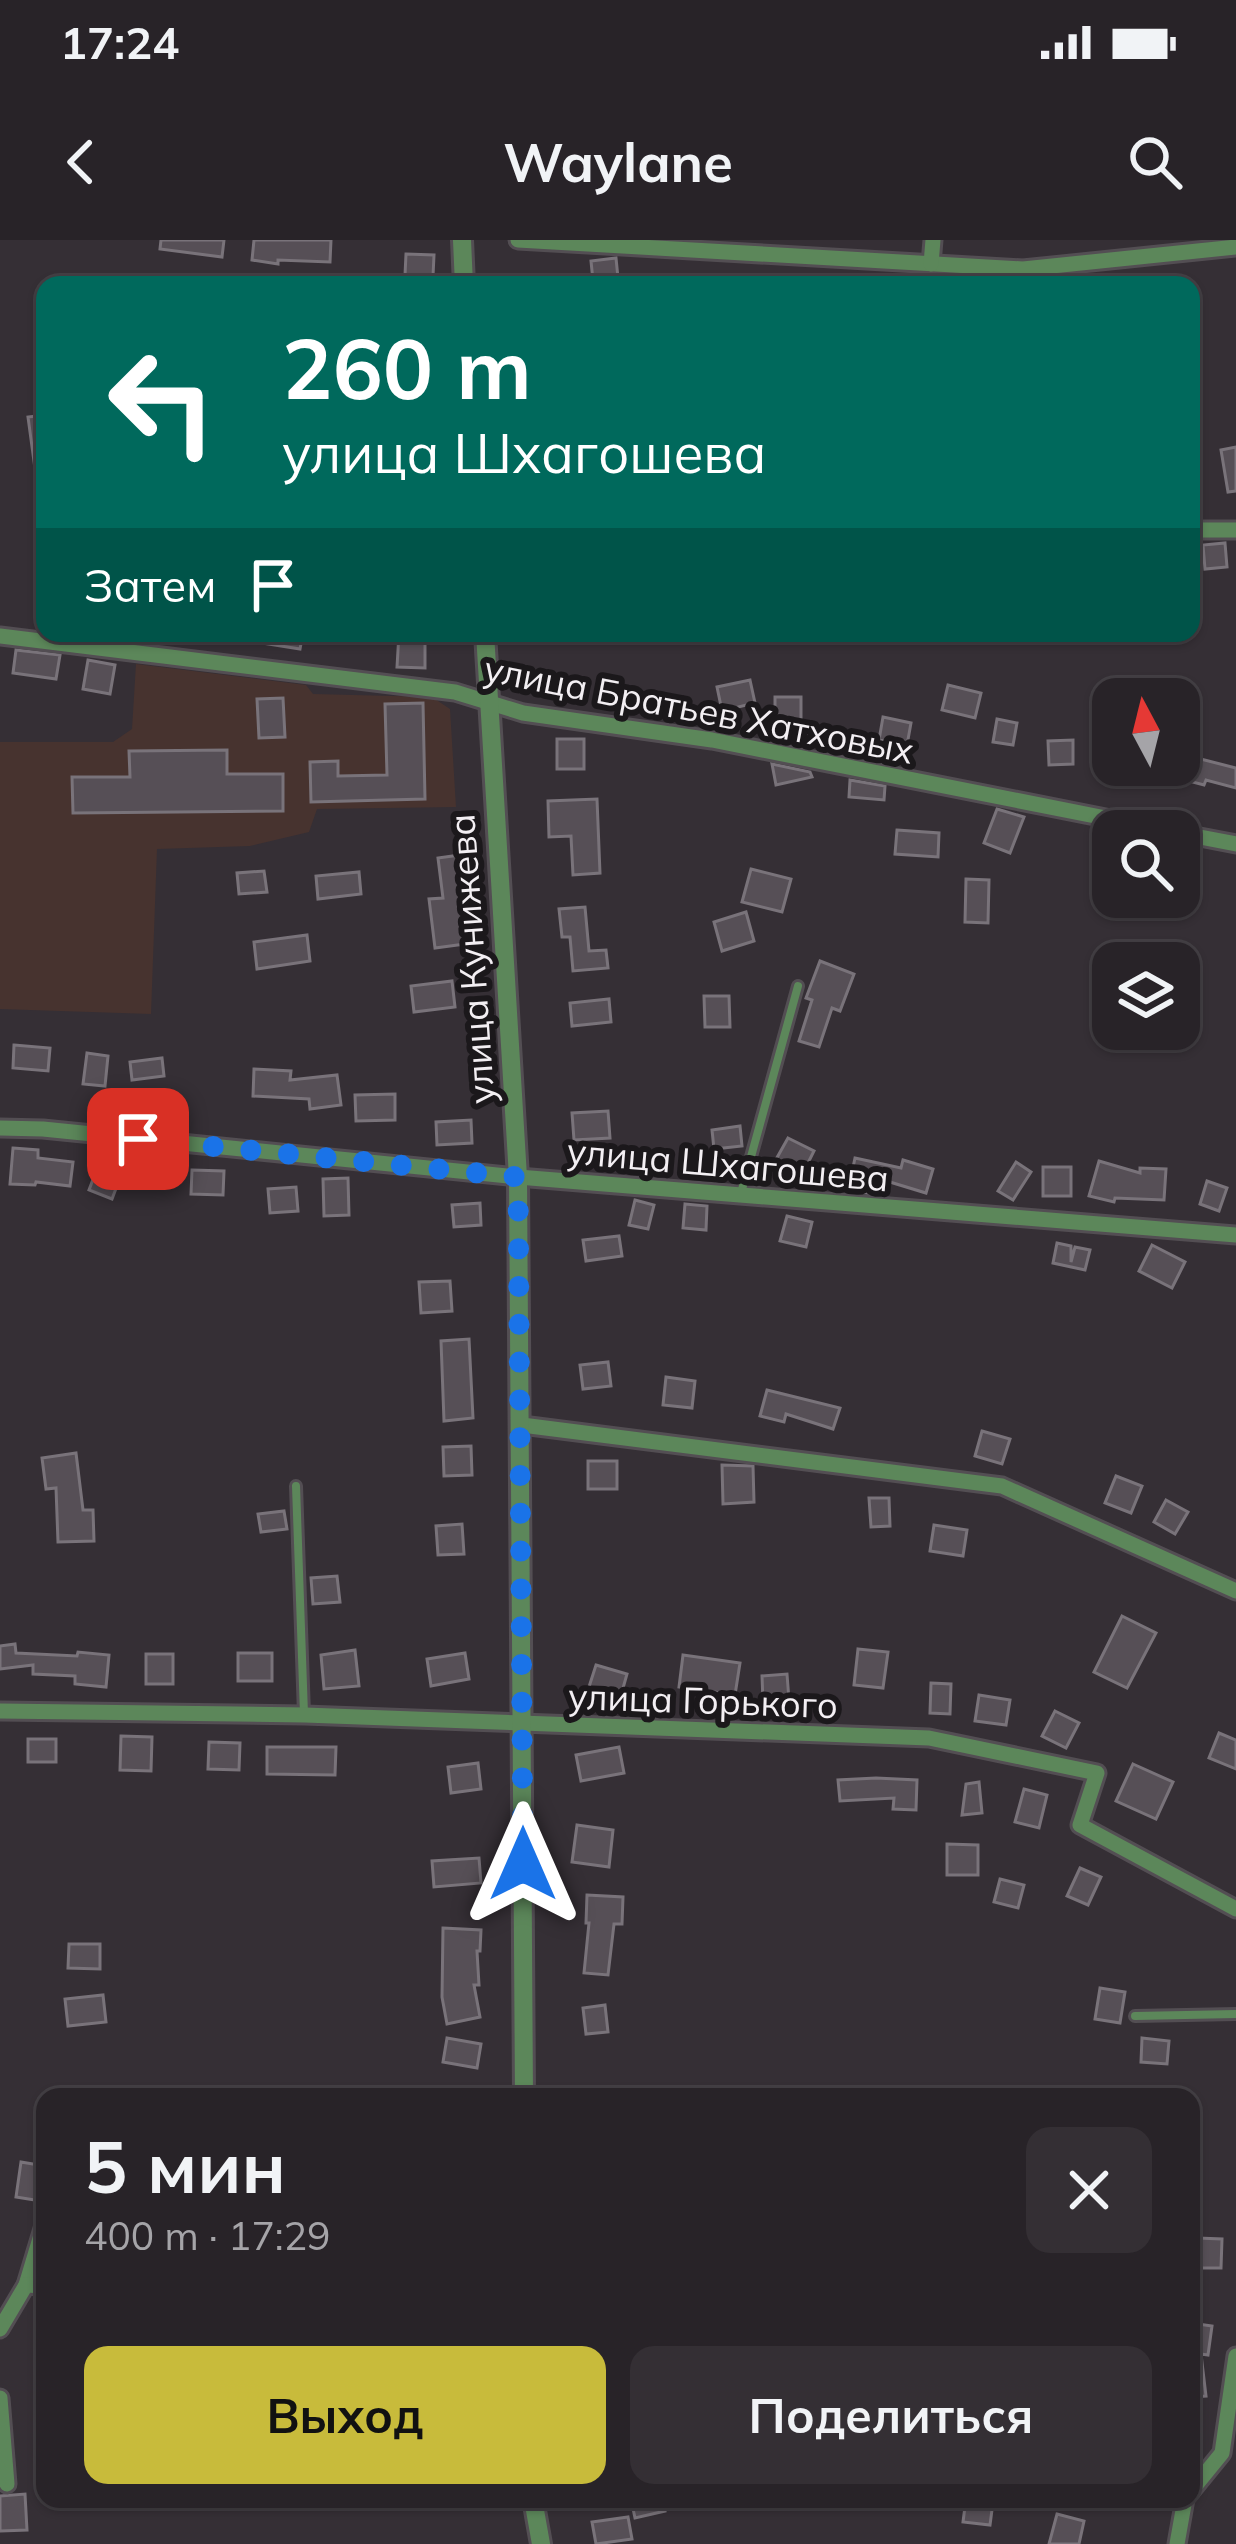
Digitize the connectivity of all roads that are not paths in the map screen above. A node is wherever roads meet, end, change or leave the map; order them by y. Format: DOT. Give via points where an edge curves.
graph roads {
  1 [pos="461,240"];
  2 [pos="518,240"];
  3 [pos="933,240"];
  4 [pos="701,246"];
  5 [pos="1236,247"];
  6 [pos="931,264"];
  7 [pos="463,276"];
  8 [pos="1200,530"];
  9 [pos="1236,530"];
  10 [pos="0,636"];
  11 [pos="36,640"];
  12 [pos="49,642"];
  13 [pos="485,642"];
  14 [pos="488,702"];
  15 [pos="1092,816"];
  16 [pos="1200,837"];
  17 [pos="1236,844"];
  18 [pos="798,986"];
  19 [pos="0,1128"];
  20 [pos="518,1177"];
  21 [pos="741,1194"];
  22 [pos="1236,1235"];
  23 [pos="522,1425"];
  24 [pos="296,1486"];
  25 [pos="1236,1591"];
  26 [pos="0,1711"];
  27 [pos="304,1715"];
  28 [pos="522,1724"];
  29 [pos="1236,1909"];
  30 [pos="1236,2014"];
  31 [pos="1135,2016"];
  32 [pos="524,2088"];
  33 [pos="36,2251"];
  34 [pos="26,2284"];
  35 [pos="36,2286"];
  36 [pos="0,2329"];
  37 [pos="1236,2356"];
  38 [pos="0,2398"];
  39 [pos="1200,2481"];
  40 [pos="7,2484"];
  41 [pos="535,2508"];
  42 [pos="1183,2508"];
  43 [pos="541,2544"];
  44 [pos="1177,2544"];
  1 -- 7 [label="street"];
  2 -- 4 [label="street"];
  3 -- 6 [label="street"];
  4 -- 6 [label="street"];
  5 -- 6 [label="street" via="1023,269"];
  8 -- 9 [label="street"];
  10 -- 11 [label="street, улица Братьев Хатховых"];
  12 -- 14 [label="street, улица Братьев Хатховых"];
  13 -- 14 [label="street, улица Кунижева"];
  14 -- 15 [label="street, улица Братьев Хатховых"];
  14 -- 20 [label="street, улица Кунижева"];
  16 -- 17 [label="street, улица Братьев Хатховых"];
  18 -- 21 [label="lane"];
  19 -- 20 [label="street, улица Шхагошева"];
  20 -- 21 [label="street, улица Шхагошева"];
  20 -- 23 [label="street, улица Кунижева"];
  21 -- 22 [label="street, улица Шхагошева"];
  23 -- 25 [label="street" via="1002,1486"];
  23 -- 28 [label="street, улица Кунижева"];
  24 -- 27 [label="lane"];
  26 -- 27 [label="street, улица Горького"];
  27 -- 28 [label="street, улица Горького"];
  28 -- 29 [label="street, улица Горького" via="929,1738 1097,1773 1080,1826"];
  28 -- 32 [label="street, улица Кунижева"];
  30 -- 31 [label="lane"];
  33 -- 34 [label="street"];
  34 -- 35 [label="street"];
  34 -- 36 [label="street"];
  37 -- 39 [label="street" via="1222,2453"];
  38 -- 40 [label="street"];
  41 -- 43 [label="street"];
  42 -- 44 [label="street"];
}
